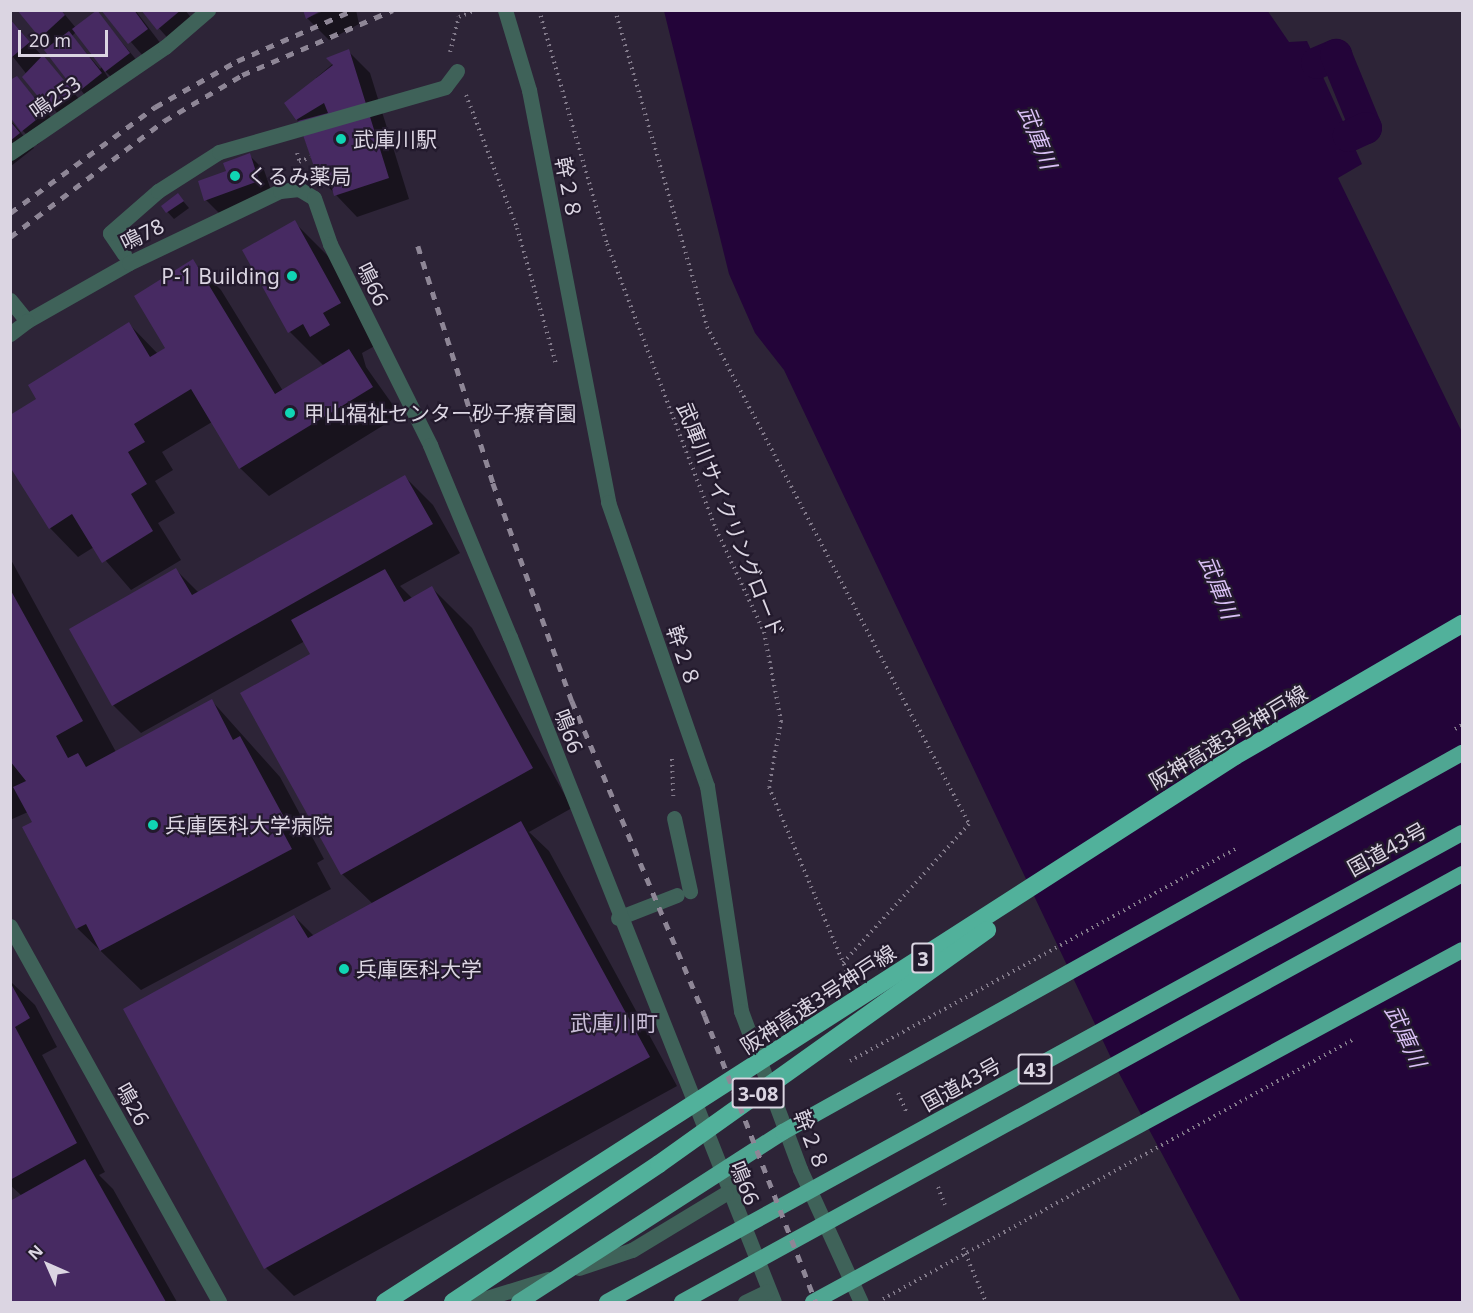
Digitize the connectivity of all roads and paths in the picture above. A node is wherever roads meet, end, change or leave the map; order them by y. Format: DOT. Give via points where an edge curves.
graph roads {
  1 [pos="208,10"];
  2 [pos="476,10"];
  3 [pos="505,10"];
  4 [pos="539,10"];
  5 [pos="615,10"];
  6 [pos="457,71"];
  7 [pos="10,153"];
  8 [pos="310,157"];
  9 [pos="300,162"];
  10 [pos="299,189"];
  11 [pos="124,254"];
  12 [pos="10,300"];
  13 [pos="27,321"];
  14 [pos="10,334"];
  15 [pos="559,375"];
  16 [pos="1462,624"];
  17 [pos="1462,630"];
  18 [pos="1462,725"];
  19 [pos="1452,730"];
  20 [pos="1462,753"];
  21 [pos="674,818"];
  22 [pos="1462,833"];
  23 [pos="1245,844"];
  24 [pos="1462,874"];
  25 [pos="1060,879"];
  26 [pos="618,918"];
  27 [pos="10,926"];
  28 [pos="1462,950"];
  29 [pos="843,963"];
  30 [pos="852,985"];
  31 [pos="1359,1036"];
  32 [pos="876,1040"];
  33 [pos="880,1050"];
  34 [pos="840,1066"];
  35 [pos="894,1083"];
  36 [pos="908,1116"];
  37 [pos="936,1182"];
  38 [pos="726,1193"];
  39 [pos="949,1215"];
  40 [pos="959,1237"];
  41 [pos="771,1297"];
  42 [pos="219,1302"];
  43 [pos="384,1302"];
  44 [pos="398,1302"];
  45 [pos="453,1302"];
  46 [pos="474,1302"];
  47 [pos="519,1302"];
  48 [pos="607,1302"];
  49 [pos="682,1302"];
  50 [pos="746,1302"];
  51 [pos="813,1302"];
  52 [pos="861,1302"];
  53 [pos="876,1302"];
  54 [pos="986,1302"];
  1 -- 7 [label="street, 鳴253" via="165,47"];
  2 -- 6 [label="path" via="459,17 448,46"];
  3 -- 52 [label="street, 幹２８" via="529,90 608,502 707,786 741,1011 800,1169"];
  4 -- 29 [label="path, 武庫川サイクリングロード" via="607,244 716,529 764,632 781,721 769,787"];
  5 -- 29 [label="path" via="707,327 969,824"];
  6 -- 11 [label="street" via="445,87 219,152 158,191 110,233"];
  6 -- 15 [label="path" via="517,228"];
  8 -- 9 [label="path"];
  10 -- 13 [label="street, 鳴78" via="280,191 129,263"];
  10 -- 26 [label="street, 鳴66" via="314,198 330,244 430,445"];
  12 -- 13 [label="street"];
  13 -- 14 [label="street, 鳴78"];
  16 -- 43 [label="highway, 阪神高速3号神戸線 / 3" via="1235,756"];
  17 -- 25 [label="highway, 阪神高速3号神戸線 / 3" via="1236,762"];
  18 -- 19 [label="path"];
  20 -- 47 [label="highway" via="810,1116"];
  21 -- 26 [label="street" via="683,893"];
  22 -- 48 [label="highway, 国道43号 / 43"];
  23 -- 34 [label="path"];
  24 -- 49 [label="highway, 43"];
  25 -- 44 [label="highway, 阪神高速3号神戸線 / 3"];
  25 -- 45 [label="highway, 3-08" via="659,1164"];
  26 -- 38 [label="street, 鳴66"];
  27 -- 42 [label="street, 鳴26"];
  28 -- 51 [label="highway"];
  29 -- 30 [label="path, 武庫川サイクリングロード"];
  31 -- 53 [label="path"];
  32 -- 33 [label="path"];
  35 -- 36 [label="path"];
  37 -- 39 [label="path"];
  38 -- 41 [label="street, 鳴66"];
  38 -- 46 [label="street" via="632,1250"];
  40 -- 54 [label="path"];
  41 -- 50 [label="street"];
}
